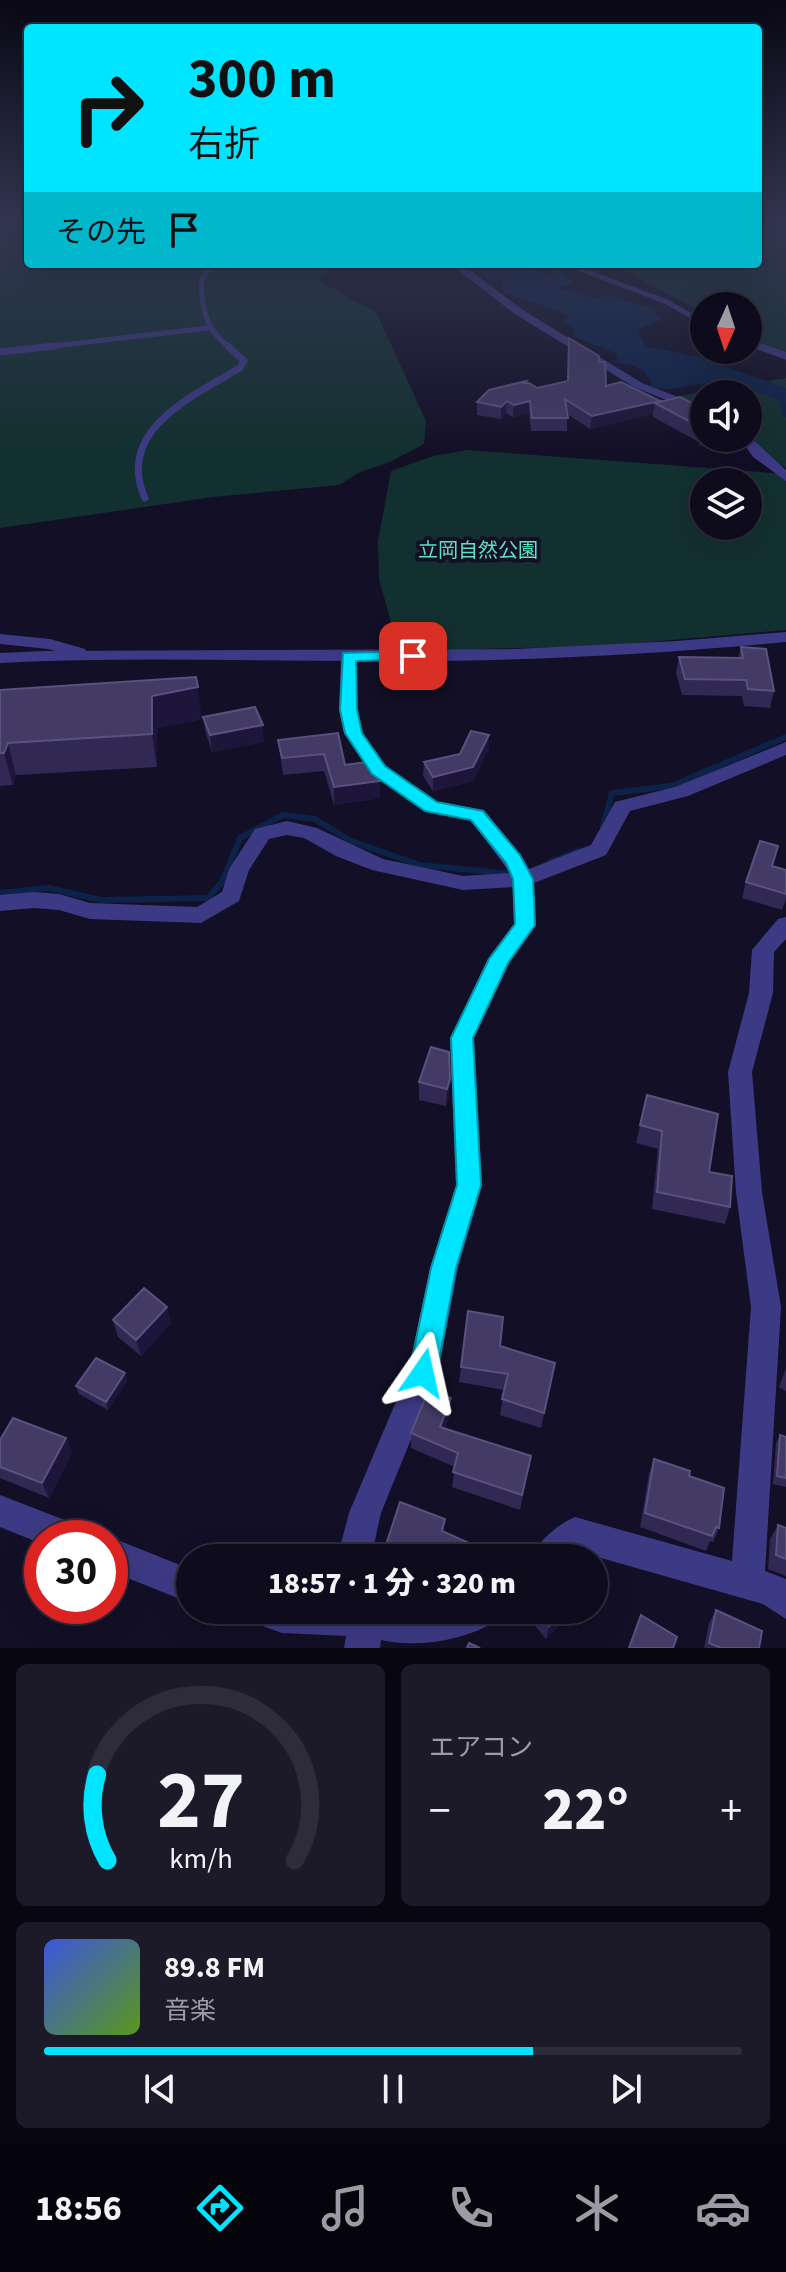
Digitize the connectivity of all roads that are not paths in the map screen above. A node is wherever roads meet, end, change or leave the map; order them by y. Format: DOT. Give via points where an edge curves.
graph roads {
  1 [pos="204,301"];
  2 [pos="504,301"];
  3 [pos="664,301"];
  4 [pos="690,315"];
  5 [pos="208,328"];
  6 [pos="762,347"];
  7 [pos="0,352"];
  8 [pos="786,356"];
  9 [pos="690,405"];
  10 [pos="756,452"];
  11 [pos="786,477"];
  12 [pos="145,498"];
  13 [pos="786,637"];
  14 [pos="0,639"];
  15 [pos="79,653"];
  16 [pos="349,656"];
  17 [pos="0,658"];
  18 [pos="786,748"];
  19 [pos="518,869"];
  20 [pos="0,903"];
  21 [pos="786,925"];
  22 [pos="0,1511"];
  23 [pos="24,1521"];
  24 [pos="357,1544"];
  25 [pos="564,1544"];
  26 [pos="128,1561"];
  27 [pos="176,1580"];
  28 [pos="747,1583"];
  29 [pos="786,1602"];
  30 [pos="434,1624"];
  31 [pos="364,1626"];
  1 -- 5 [label="lane"];
  2 -- 9 [label="street" via="638,385"];
  3 -- 4 [label="lane"];
  5 -- 7 [label="lane"];
  5 -- 12 [label="lane" via="244,361 188,399 146,438 136,458"];
  6 -- 8 [label="lane"];
  10 -- 11 [label="street"];
  13 -- 16 [label="street" via="508,656"];
  14 -- 15 [label="street"];
  15 -- 16 [label="street"];
  15 -- 17 [label="street"];
  16 -- 19 [label="street" via="353,733 379,770 431,807 477,815"];
  18 -- 19 [label="street" via="681,792 622,806 599,850"];
  19 -- 20 [label="street" via="463,883 379,865 287,828 262,834 239,869 231,896 201,915 90,911 34,900"];
  19 -- 24 [label="street" via="525,925 499,959 462,1038 469,1185 444,1268 423,1373 365,1513"];
  21 -- 28 [label="street" via="763,950 761,993 740,1072 749,1192 766,1307"];
  22 -- 23 [label="street"];
  25 -- 28 [label="street" via="575,1534"];
  26 -- 27 [label="street"];
  28 -- 29 [label="street" via="772,1590"];
  30 -- 31 [label="street" via="404,1629"];
}
